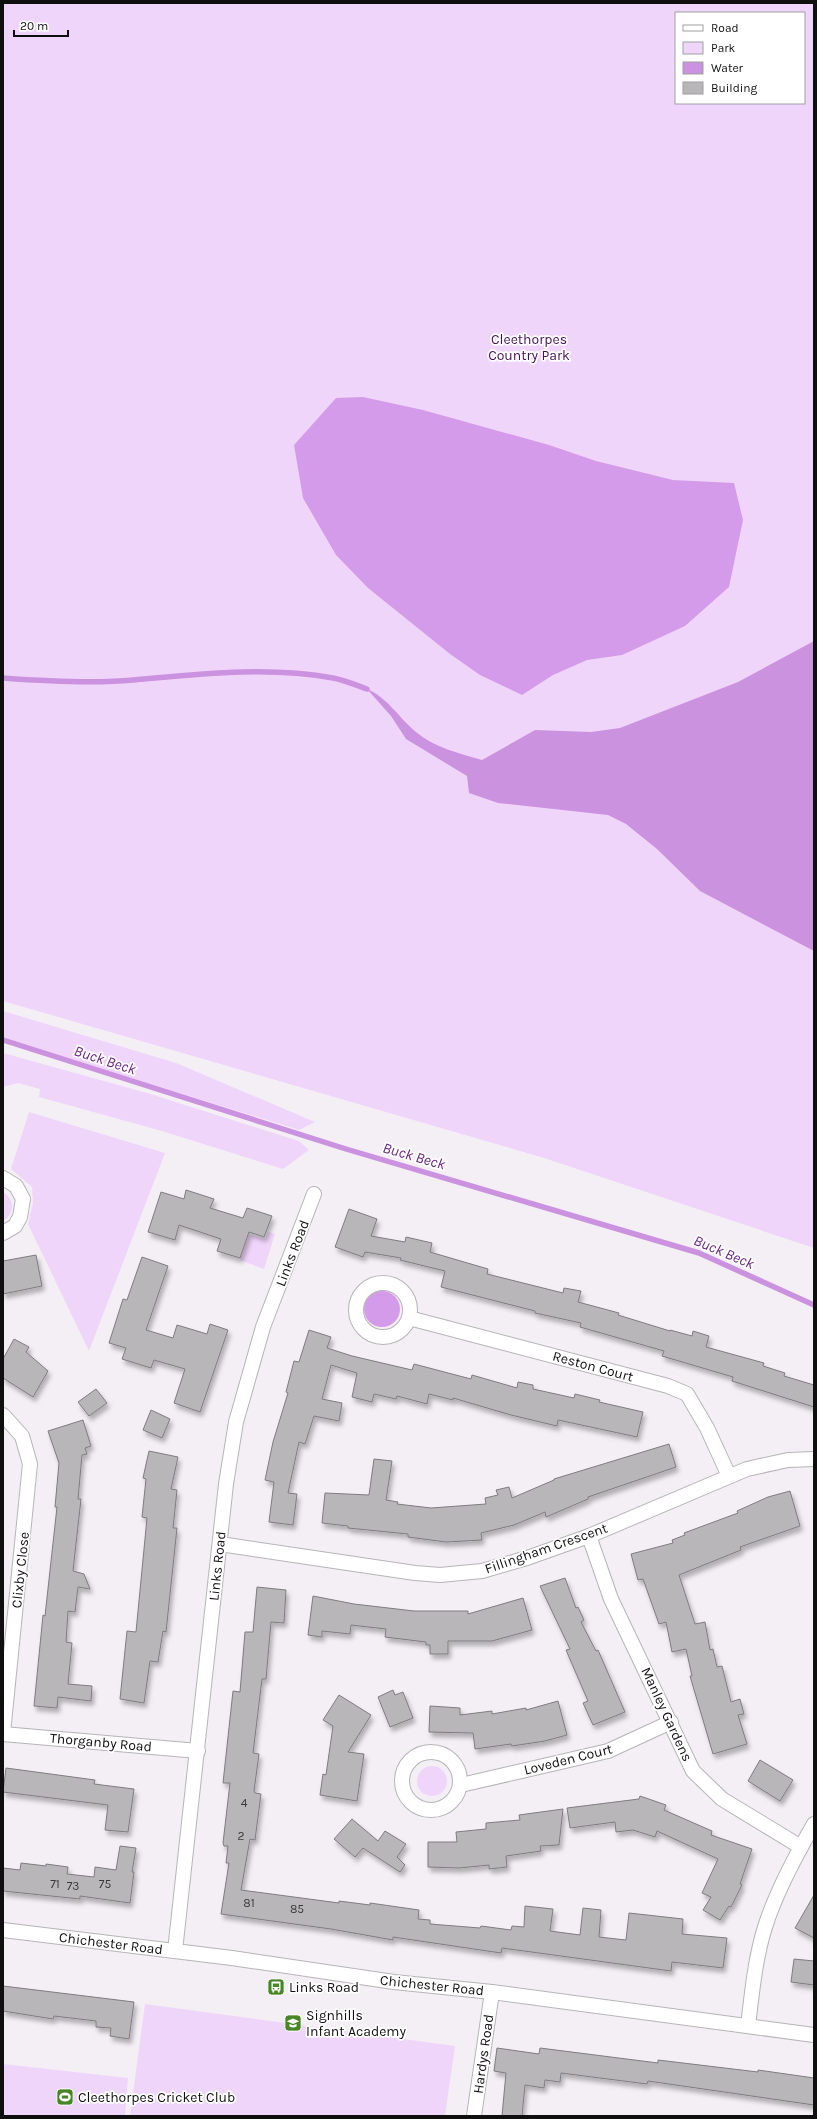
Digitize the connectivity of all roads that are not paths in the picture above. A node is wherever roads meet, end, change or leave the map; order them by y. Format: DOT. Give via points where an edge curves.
graph roads {
  1 [pos="3,1178"];
  2 [pos="314,1194"];
  3 [pos="3,1233"];
  4 [pos="409,1318"];
  5 [pos="3,1415"];
  6 [pos="814,1459"];
  7 [pos="730,1476"];
  8 [pos="589,1536"];
  9 [pos="220,1544"];
  10 [pos="671,1722"];
  11 [pos="3,1733"];
  12 [pos="198,1751"];
  13 [pos="461,1785"];
  14 [pos="814,1824"];
  15 [pos="801,1847"];
  16 [pos="3,1930"];
  17 [pos="175,1951"];
  18 [pos="492,1992"];
  19 [pos="748,2026"];
  20 [pos="814,2035"];
  21 [pos="474,2116"];
  1 -- 3 [label="street" via="16,1186 23,1199 20,1217 15,1226"];
  2 -- 9 [label="street, Links Road" via="263,1327 236,1422"];
  4 -- 7 [label="street, Reston Court" via="668,1386 686,1394 707,1428"];
  5 -- 11 [label="street, Clixby Close" via="22,1436 30,1464"];
  6 -- 7 [label="street, Fillingham Crescent" via="788,1460 747,1469"];
  7 -- 8 [label="street, Fillingham Crescent"];
  8 -- 9 [label="street, Fillingham Crescent" via="482,1571 440,1575 309,1559"];
  8 -- 10 [label="street, Manley Gardens" via="611,1599"];
  9 -- 12 [label="street, Links Road"];
  10 -- 13 [label="street, Loveden Court" via="608,1751"];
  10 -- 15 [label="street, Manley Gardens" via="693,1771 722,1799"];
  11 -- 12 [label="street, Thorganby Road"];
  12 -- 17 [label="street, Links Road"];
  13 -- 13 [label="street" via="456,1797 446,1806 435,1810 422,1809 412,1803 405,1794 403,1772 409,1762 423,1752 442,1753 453,1760 460,1772"];
  14 -- 15 [label="street"];
  15 -- 19 [label="street" via="765,1926 754,1978"];
  16 -- 17 [label="street, Chichester Road"];
  17 -- 18 [label="street, Chichester Road" via="394,1982"];
  18 -- 19 [label="street, Chichester Road"];
  18 -- 21 [label="street, Hardys Road"];
  19 -- 20 [label="street, Chichester Road"];
}
